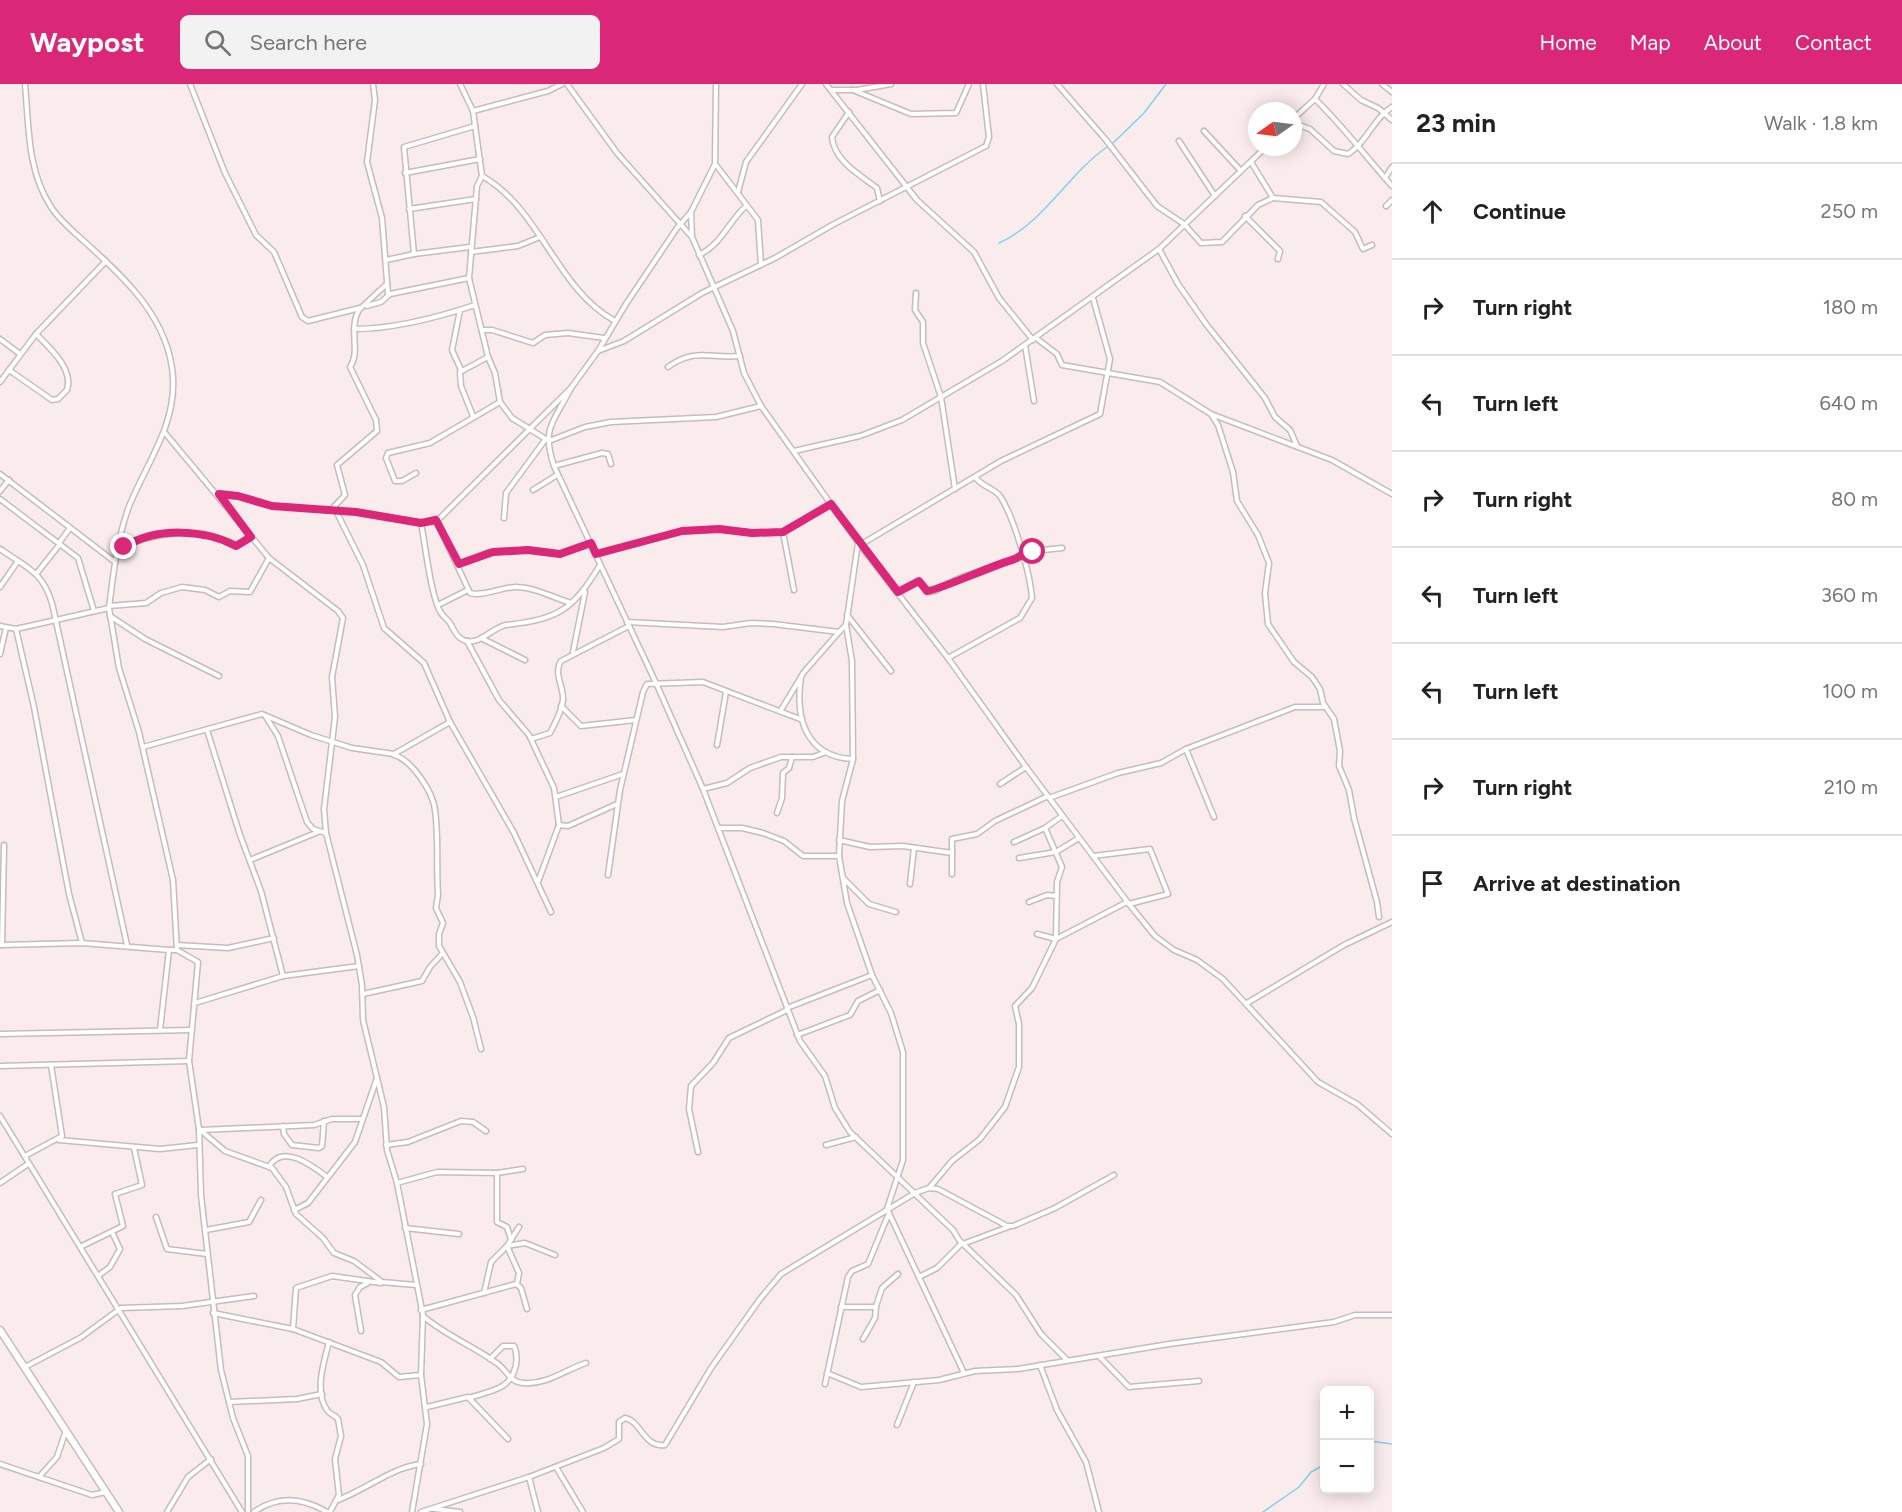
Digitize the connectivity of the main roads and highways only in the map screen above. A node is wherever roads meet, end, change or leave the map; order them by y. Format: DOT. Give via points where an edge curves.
graph roads {
  1 [pos="0,1330"];
  2 [pos="119,1512"];
  1 -- 2 [label="main road"];
}
